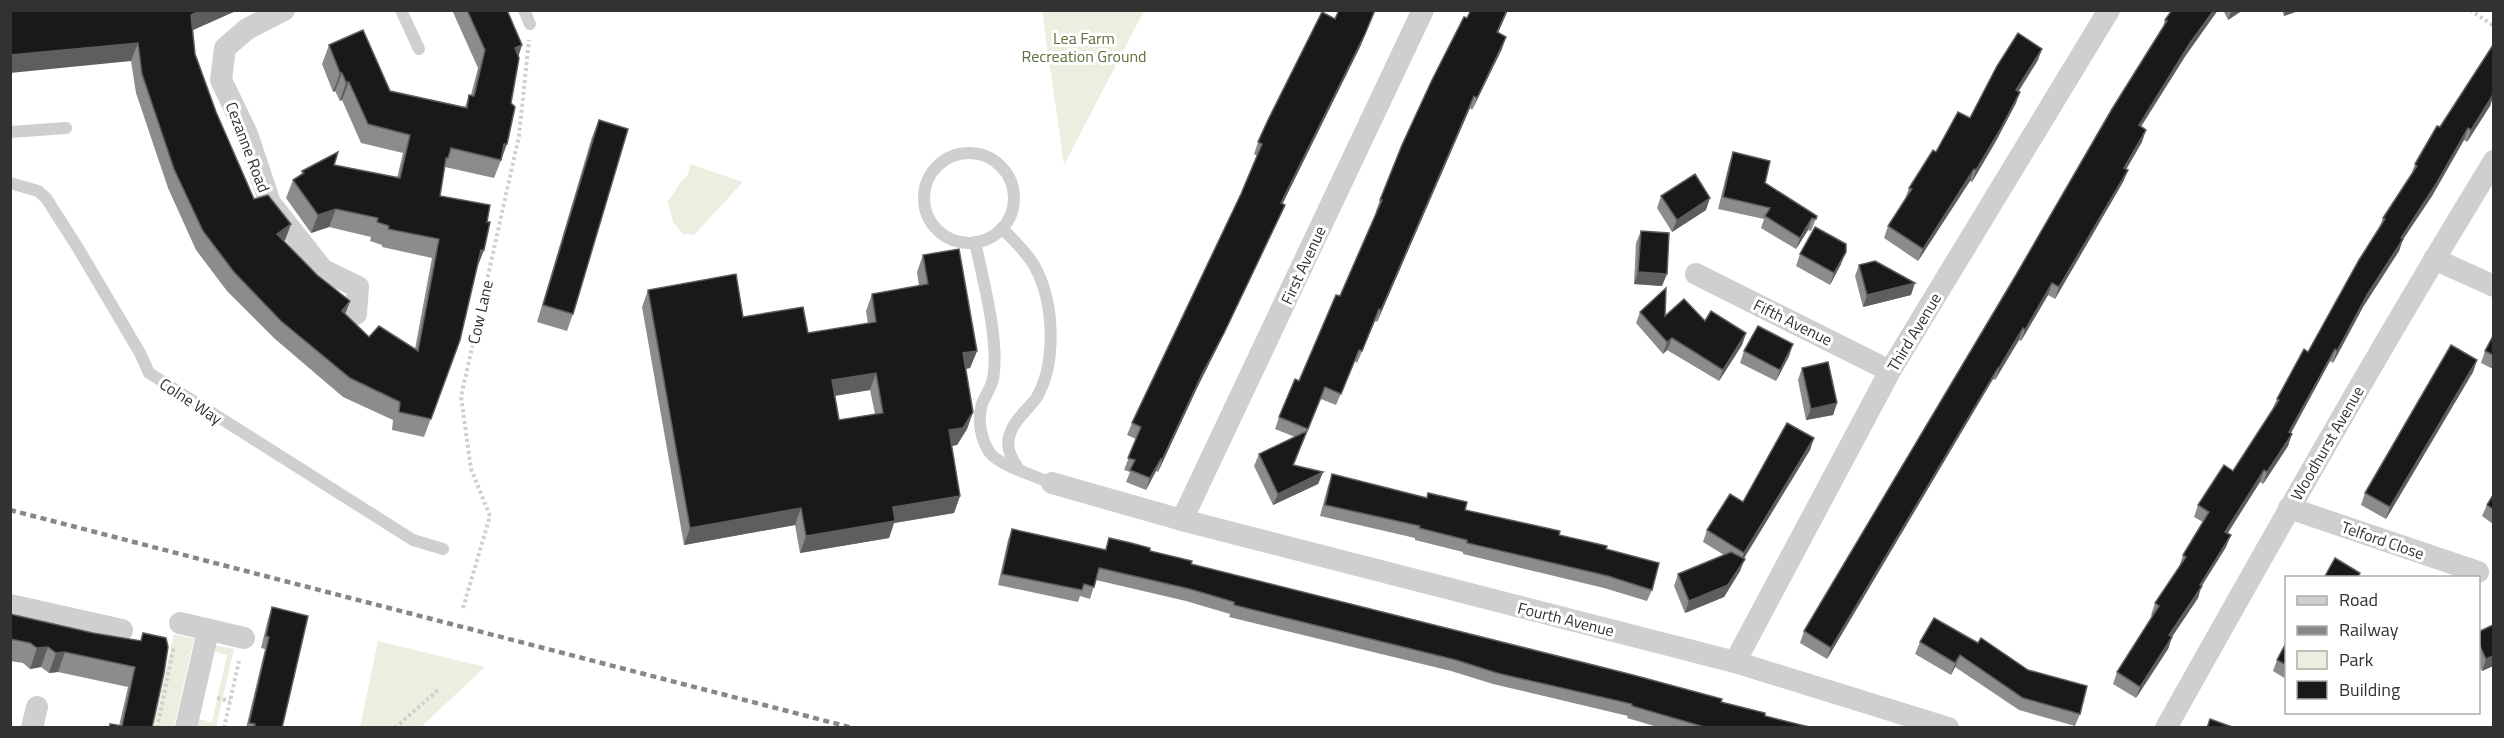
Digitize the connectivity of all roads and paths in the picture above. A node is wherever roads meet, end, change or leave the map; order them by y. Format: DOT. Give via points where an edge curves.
graph roads {
  1 [pos="284,10"];
  2 [pos="401,10"];
  3 [pos="524,10"];
  4 [pos="1424,10"];
  5 [pos="2109,10"];
  6 [pos="2470,10"];
  7 [pos="530,24"];
  8 [pos="2493,26"];
  9 [pos="419,50"];
  10 [pos="66,128"];
  11 [pos="10,132"];
  12 [pos="2493,161"];
  13 [pos="10,183"];
  14 [pos="1002,228"];
  15 [pos="975,242"];
  16 [pos="2434,259"];
  17 [pos="1696,274"];
  18 [pos="2493,286"];
  19 [pos="356,314"];
  20 [pos="1890,371"];
  21 [pos="1018,468"];
  22 [pos="1052,483"];
  23 [pos="2289,508"];
  24 [pos="1182,520"];
  25 [pos="443,549"];
  26 [pos="2478,572"];
  27 [pos="10,605"];
  28 [pos="464,608"];
  29 [pos="180,624"];
  30 [pos="122,630"];
  31 [pos="207,631"];
  32 [pos="244,638"];
  33 [pos="1735,662"];
  34 [pos="439,689"];
  35 [pos="217,698"];
  36 [pos="230,701"];
  37 [pos="158,728"];
  38 [pos="186,728"];
  39 [pos="224,728"];
  40 [pos="395,728"];
  41 [pos="1948,728"];
  42 [pos="2166,728"];
  1 -- 19 [label="street, Cezanne Road" via="247,28 225,48 221,80 247,134 270,203 323,270 358,287"];
  2 -- 9 [label="lane"];
  3 -- 7 [label="lane"];
  4 -- 24 [label="street, First Avenue"];
  5 -- 20 [label="street, Third Avenue"];
  6 -- 8 [label="path"];
  7 -- 28 [label="path, Cow Lane" via="519,136 461,397 471,469 490,516"];
  10 -- 11 [label="lane"];
  12 -- 16 [label="street, Woodhurst Avenue"];
  13 -- 25 [label="lane, Colne Way" via="38,191 46,198 149,373 413,540"];
  14 -- 15 [label="lane"];
  14 -- 15 [label="lane" via="1013,201 1006,172 982,155 952,156 930,175 924,203 928,217 942,233 961,242"];
  14 -- 21 [label="lane" via="1037,271 1049,333 1050,353 1044,381 1010,434 1010,456"];
  15 -- 21 [label="lane" via="993,348 993,379 982,404 982,436 992,456"];
  16 -- 18 [label="street"];
  16 -- 23 [label="street, Woodhurst Avenue"];
  17 -- 20 [label="street, Fifth Avenue"];
  20 -- 33 [label="street, Third Avenue"];
  21 -- 22 [label="lane"];
  22 -- 24 [label="street, Fourth Avenue"];
  23 -- 26 [label="street, Telford Close"];
  23 -- 42 [label="street, Woodhurst Avenue"];
  24 -- 33 [label="street, Fourth Avenue"];
  27 -- 30 [label="street"];
  29 -- 31 [label="street"];
  29 -- 37 [label="path"];
  31 -- 32 [label="street"];
  31 -- 38 [label="street"];
  32 -- 36 [label="path"];
  33 -- 41 [label="street, Fourth Avenue"];
  34 -- 40 [label="path"];
  35 -- 36 [label="path"];
  36 -- 39 [label="path"];
}
